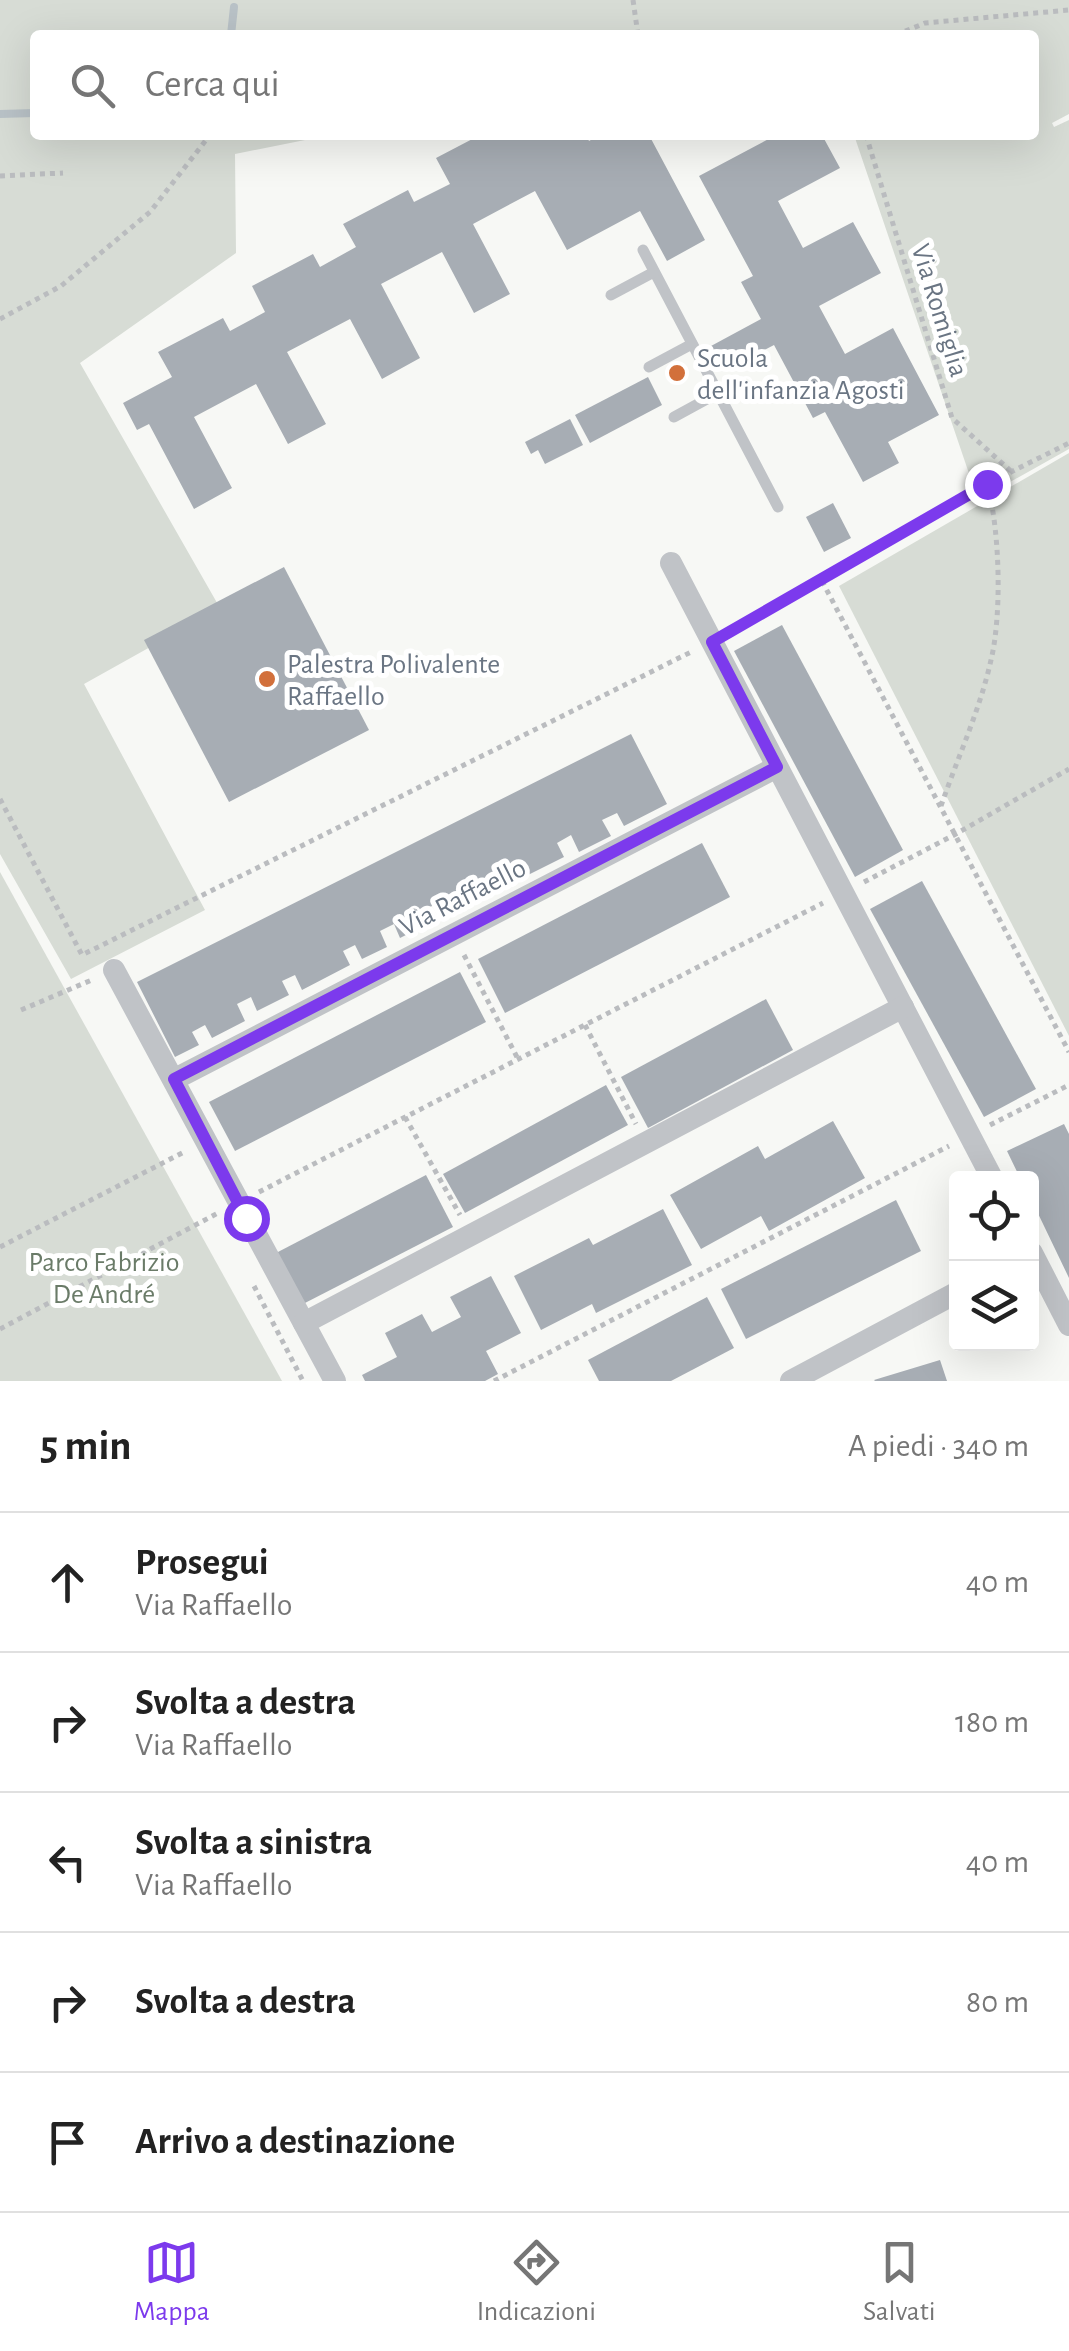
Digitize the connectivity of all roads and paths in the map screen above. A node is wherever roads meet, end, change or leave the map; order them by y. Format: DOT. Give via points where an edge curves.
graph roads {
  1 [pos="633,0"];
  2 [pos="1069,10"];
  3 [pos="637,30"];
  4 [pos="908,30"];
  5 [pos="206,140"];
  6 [pos="868,140"];
  7 [pos="63,173"];
  8 [pos="0,176"];
  9 [pos="643,250"];
  10 [pos="654,272"];
  11 [pos="611,295"];
  12 [pos="0,318"];
  13 [pos="692,344"];
  14 [pos="649,367"];
  15 [pos="718,394"];
  16 [pos="674,417"];
  17 [pos="1069,443"];
  18 [pos="1013,472"];
  19 [pos="987,484"];
  20 [pos="778,508"];
  21 [pos="671,563"];
  22 [pos="822,581"];
  23 [pos="712,642"];
  24 [pos="777,767"];
  25 [pos="1069,769"];
  26 [pos="0,799"];
  27 [pos="941,807"];
  28 [pos="954,836"];
  29 [pos="913,856"];
  30 [pos="453,935"];
  31 [pos="741,944"];
  32 [pos="104,974"];
  33 [pos="902,1006"];
  34 [pos="21,1010"];
  35 [pos="585,1024"];
  36 [pos="1069,1052"];
  37 [pos="518,1059"];
  38 [pos="174,1079"];
  39 [pos="1069,1084"];
  40 [pos="1046,1096"];
  41 [pos="406,1116"];
  42 [pos="646,1142"];
  43 [pos="184,1152"];
  44 [pos="988,1171"];
  45 [pos="874,1185"];
  46 [pos="238,1202"];
  47 [pos="471,1235"];
  48 [pos="0,1247"];
  49 [pos="1036,1261"];
  50 [pos="949,1298"];
  51 [pos="304,1323"];
  52 [pos="1069,1325"];
  53 [pos="0,1329"];
  54 [pos="335,1381"];
  55 [pos="494,1381"];
  56 [pos="791,1381"];
  1 -- 3 [label="path"];
  2 -- 4 [label="path"];
  5 -- 12 [label="path" via="150,212 60,286"];
  6 -- 18 [label="path, Via Romiglia" via="952,418"];
  7 -- 8 [label="path"];
  9 -- 10 [label="lane"];
  10 -- 11 [label="lane"];
  10 -- 13 [label="lane"];
  13 -- 14 [label="lane"];
  13 -- 15 [label="lane"];
  15 -- 16 [label="lane"];
  15 -- 20 [label="lane"];
  17 -- 18 [label="path"];
  18 -- 19 [label="path"];
  19 -- 22 [label="path"];
  19 -- 27 [label="path" via="997,590 992,659"];
  21 -- 23 [label="street"];
  22 -- 23 [label="path"];
  22 -- 27 [label="path"];
  23 -- 24 [label="street"];
  23 -- 26 [label="path" via="82,955"];
  24 -- 30 [label="street, Via Raffaello"];
  24 -- 33 [label="street"];
  25 -- 28 [label="path"];
  27 -- 28 [label="path"];
  28 -- 29 [label="path"];
  28 -- 36 [label="path"];
  30 -- 37 [label="path"];
  30 -- 38 [label="street, Via Raffaello"];
  31 -- 35 [label="path"];
  32 -- 34 [label="path"];
  32 -- 38 [label="street"];
  33 -- 42 [label="street"];
  33 -- 44 [label="street"];
  35 -- 37 [label="path"];
  35 -- 42 [label="path"];
  37 -- 41 [label="path"];
  38 -- 46 [label="street"];
  39 -- 40 [label="path"];
  41 -- 46 [label="path"];
  41 -- 47 [label="path"];
  42 -- 47 [label="street"];
  43 -- 48 [label="path"];
  45 -- 55 [label="path"];
  46 -- 51 [label="street"];
  46 -- 53 [label="path"];
  47 -- 51 [label="street"];
  49 -- 52 [label="street"];
  50 -- 56 [label="street"];
  51 -- 54 [label="street"];
}
